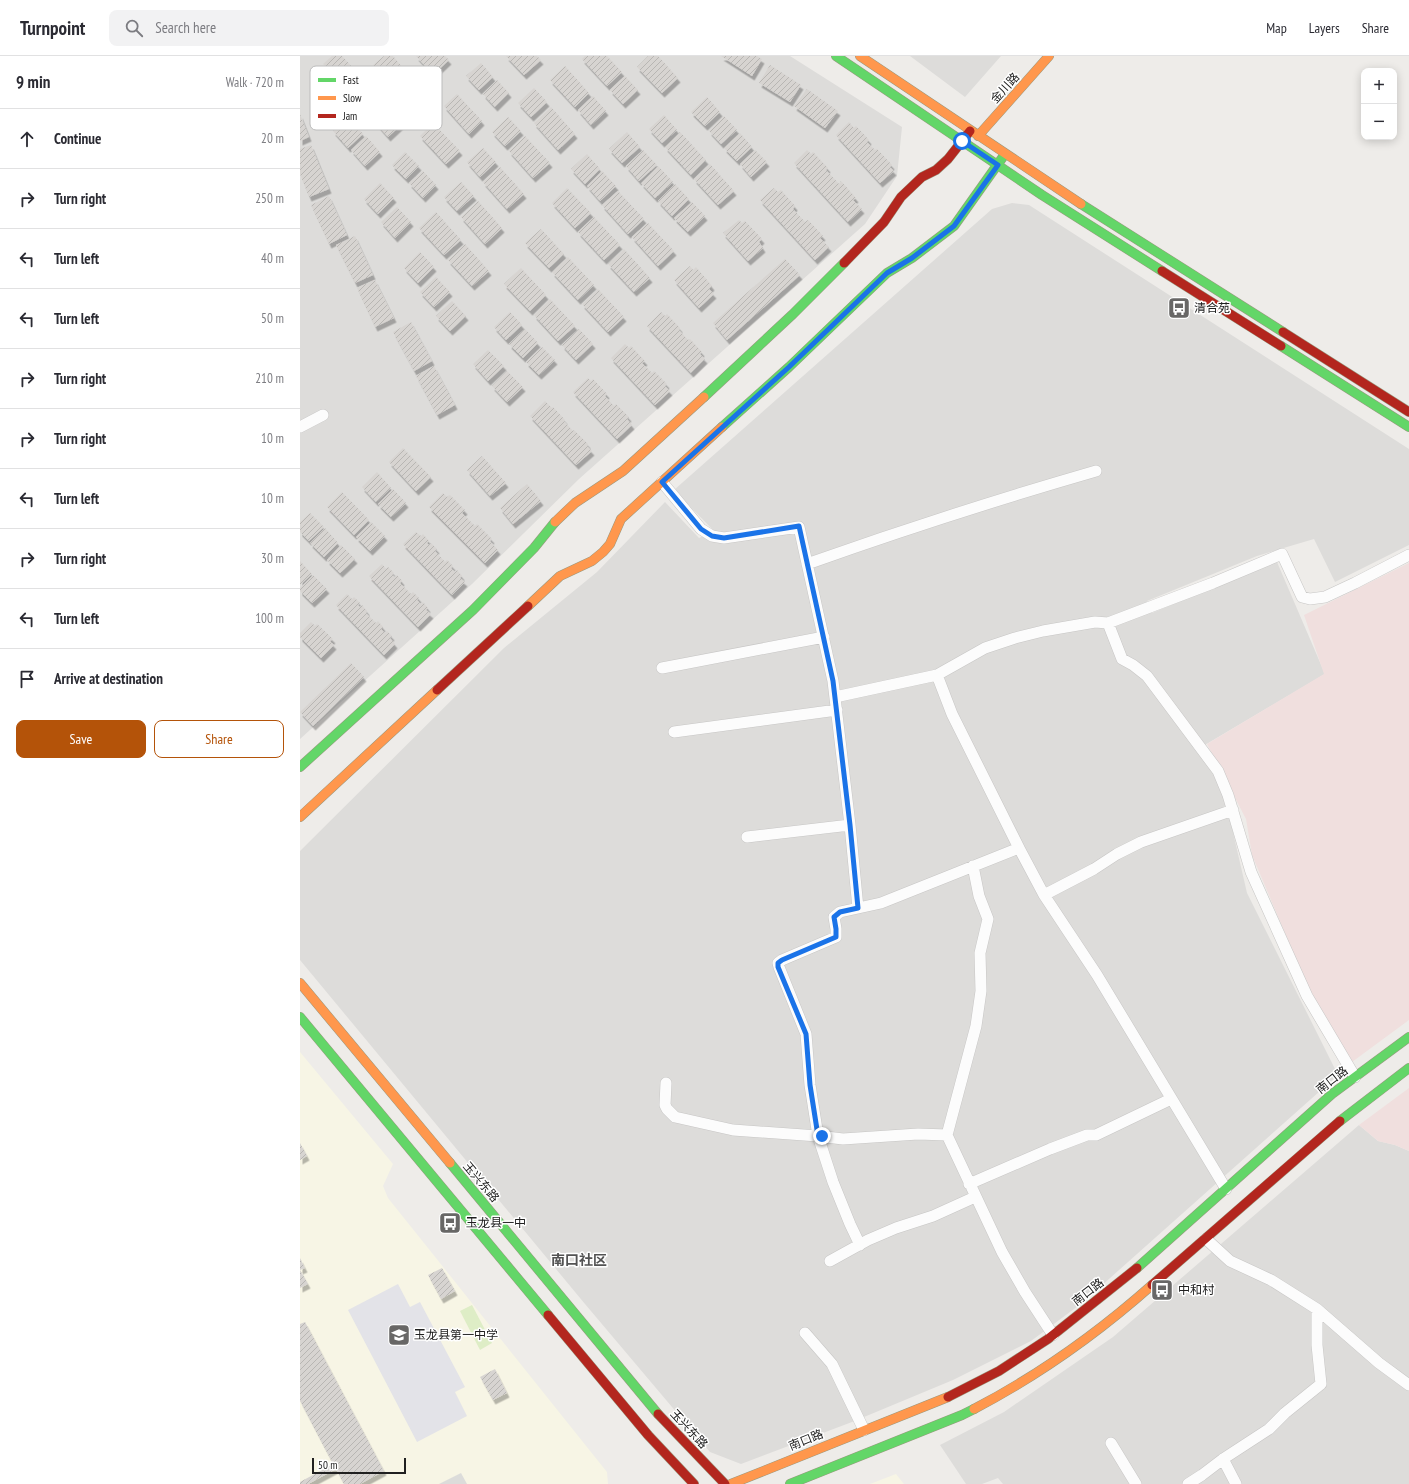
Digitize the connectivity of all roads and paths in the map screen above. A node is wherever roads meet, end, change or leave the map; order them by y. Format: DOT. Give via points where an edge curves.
graph roads {
  1 [pos="836,56"];
  2 [pos="860,56"];
  3 [pos="1049,56"];
  4 [pos="974,133"];
  5 [pos="962,141"];
  6 [pos="1005,154"];
  7 [pos="998,165"];
  8 [pos="1409,412"];
  9 [pos="323,415"];
  10 [pos="300,427"];
  11 [pos="1409,427"];
  12 [pos="1096,471"];
  13 [pos="662,482"];
  14 [pos="1409,555"];
  15 [pos="807,564"];
  16 [pos="1108,622"];
  17 [pos="824,637"];
  18 [pos="662,668"];
  19 [pos="937,676"];
  20 [pos="835,697"];
  21 [pos="837,710"];
  22 [pos="674,732"];
  23 [pos="300,767"];
  24 [pos="1233,810"];
  25 [pos="300,817"];
  26 [pos="850,825"];
  27 [pos="747,836"];
  28 [pos="1019,848"];
  29 [pos="973,866"];
  30 [pos="1044,895"];
  31 [pos="858,908"];
  32 [pos="300,983"];
  33 [pos="300,1017"];
  34 [pos="1409,1037"];
  35 [pos="1409,1068"];
  36 [pos="1355,1077"];
  37 [pos="666,1083"];
  38 [pos="1171,1099"];
  39 [pos="946,1135"];
  40 [pos="818,1136"];
  41 [pos="969,1184"];
  42 [pos="1226,1189"];
  43 [pos="975,1196"];
  44 [pos="1206,1239"];
  45 [pos="860,1245"];
  46 [pos="830,1261"];
  47 [pos="1317,1309"];
  48 [pos="805,1333"];
  49 [pos="1053,1335"];
  50 [pos="1409,1385"];
  51 [pos="864,1430"];
  52 [pos="1111,1443"];
  53 [pos="1223,1459"];
  54 [pos="694,1484"];
  55 [pos="725,1484"];
  56 [pos="730,1484"];
  57 [pos="790,1484"];
  58 [pos="1136,1484"];
  59 [pos="1188,1484"];
  60 [pos="1236,1484"];
  1 -- 5 [label="street"];
  2 -- 4 [label="street"];
  3 -- 4 [label="street, 金川路"];
  4 -- 5 [label="street, 金川路"];
  4 -- 6 [label="street"];
  5 -- 7 [label="street"];
  5 -- 23 [label="street, 金川路" via="936,170 922,177 906,192 884,222 793,314 623,471 575,503 472,610"];
  6 -- 7 [label="street"];
  6 -- 8 [label="street"];
  7 -- 11 [label="street"];
  7 -- 13 [label="street" via="954,226 912,258 887,273 789,367"];
  9 -- 10 [label="street"];
  12 -- 15 [label="street" via="921,524"];
  13 -- 15 [label="street" via="701,529 712,536 724,538 799,526"];
  13 -- 25 [label="street" via="621,519 611,541 602,553 588,563 560,576"];
  14 -- 16 [label="street" via="1331,594 1310,599 1302,597 1282,554 1214,583"];
  15 -- 17 [label="street"];
  16 -- 19 [label="street" via="1095,622 1015,638 985,648"];
  16 -- 24 [label="street" via="1122,659 1147,676 1218,771"];
  17 -- 18 [label="street"];
  17 -- 20 [label="street"];
  19 -- 20 [label="street"];
  19 -- 28 [label="street" via="952,714"];
  20 -- 21 [label="street"];
  21 -- 22 [label="street"];
  21 -- 26 [label="street"];
  24 -- 30 [label="street" via="1140,842"];
  24 -- 36 [label="street" via="1251,872 1307,996"];
  26 -- 27 [label="street"];
  26 -- 31 [label="street"];
  28 -- 29 [label="street"];
  28 -- 30 [label="street"];
  29 -- 31 [label="street" via="881,903"];
  29 -- 39 [label="street" via="979,896 988,920 980,953 982,991 976,1026"];
  30 -- 38 [label="street" via="1097,975"];
  31 -- 40 [label="street" via="840,912 834,917 836,937 778,963 806,1034"];
  32 -- 55 [label="street, 玉兴东路" via="630,1381 664,1421"];
  33 -- 54 [label="street" via="614,1395"];
  34 -- 36 [label="street, 南口路"];
  35 -- 44 [label="street" via="1348,1114"];
  36 -- 42 [label="street, 南口路" via="1332,1094"];
  37 -- 40 [label="street" via="667,1109 675,1117 733,1130"];
  38 -- 41 [label="street" via="1096,1135 1087,1135 1050,1149"];
  38 -- 42 [label="street"];
  39 -- 40 [label="street" via="918,1134 843,1139"];
  39 -- 41 [label="street"];
  40 -- 45 [label="street" via="841,1204"];
  41 -- 43 [label="street"];
  42 -- 49 [label="street, 南口路" via="1132,1272"];
  43 -- 45 [label="street"];
  43 -- 49 [label="street" via="1002,1252"];
  44 -- 47 [label="street" via="1230,1261 1271,1280"];
  44 -- 57 [label="street" via="1113,1317 1061,1357 1010,1390 937,1426"];
  45 -- 46 [label="street"];
  47 -- 50 [label="street" via="1379,1363"];
  47 -- 53 [label="street" via="1321,1384 1269,1429"];
  48 -- 51 [label="street" via="832,1364"];
  49 -- 51 [label="street, 南口路" via="976,1383"];
  51 -- 56 [label="street, 南口路"];
  52 -- 58 [label="street"];
  53 -- 59 [label="street"];
  53 -- 60 [label="street"];
}
